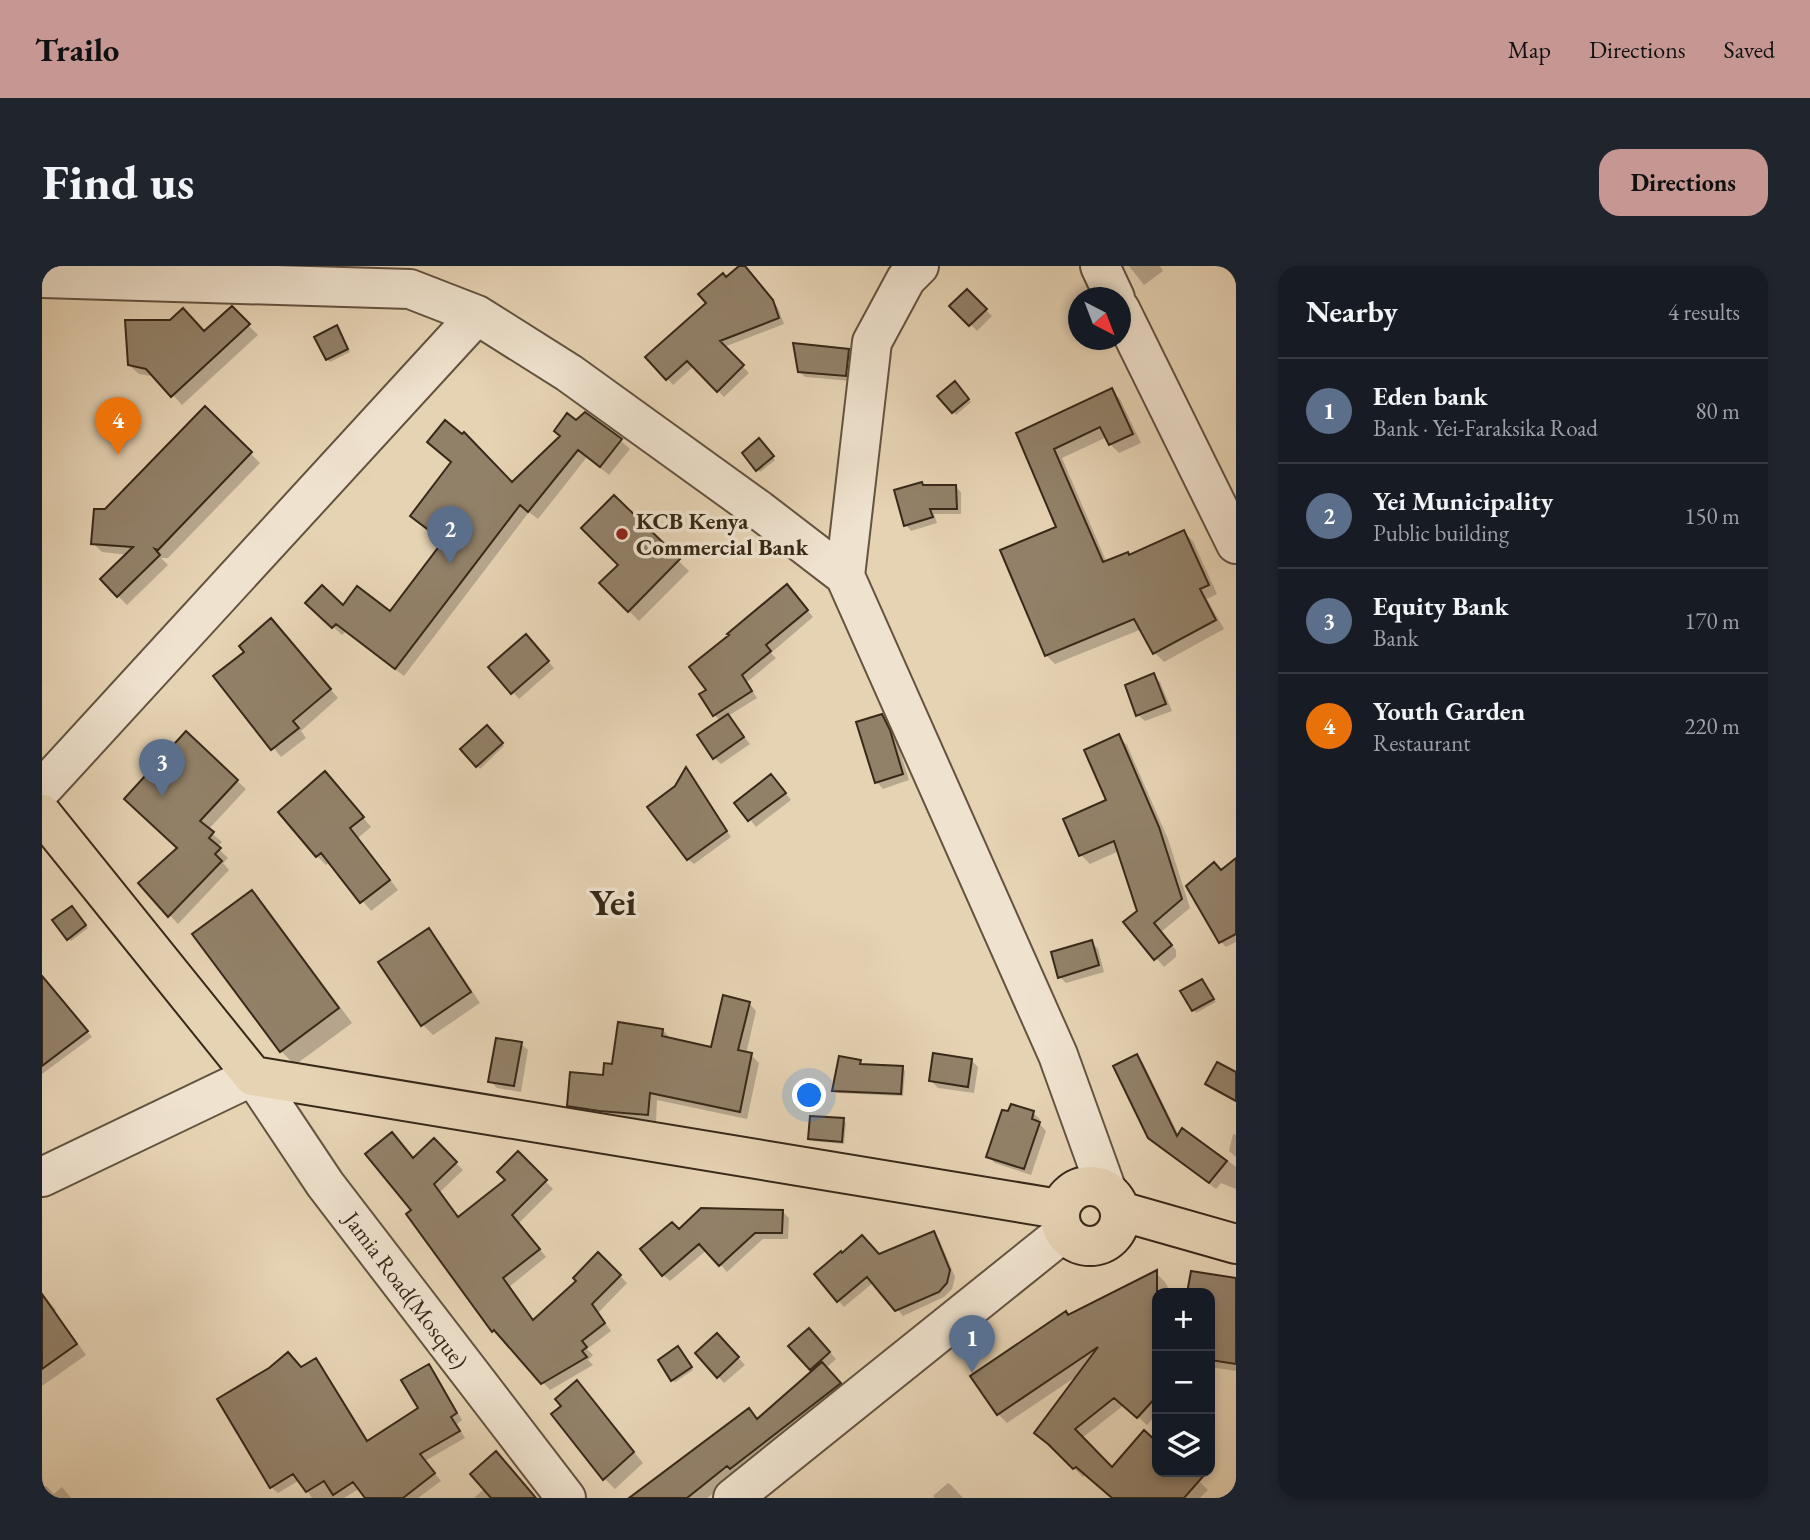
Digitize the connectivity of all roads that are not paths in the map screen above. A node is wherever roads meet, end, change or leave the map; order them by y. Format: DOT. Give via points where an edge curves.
graph roads {
  1 [pos="919,266"];
  2 [pos="1100,266"];
  3 [pos="42,278"];
  4 [pos="1110,287"];
  5 [pos="477,315"];
  6 [pos="1131,329"];
  7 [pos="1236,544"];
  8 [pos="845,576"];
  9 [pos="42,789"];
  10 [pos="42,814"];
  11 [pos="253,1076"];
  12 [pos="42,1177"];
  13 [pos="1114,1201"];
  14 [pos="1061,1221"];
  15 [pos="1236,1244"];
  16 [pos="566,1498"];
  17 [pos="733,1498"];
  1 -- 8 [label="street" via="906,279 872,342"];
  2 -- 4 [label="street"];
  3 -- 5 [label="street" via="410,289"];
  5 -- 8 [label="street" via="569,373"];
  5 -- 9 [label="street"];
  6 -- 7 [label="street"];
  8 -- 13 [label="street" via="1059,1055"];
  10 -- 11 [label="main road"];
  11 -- 12 [label="street"];
  11 -- 14 [label="main road"];
  11 -- 16 [label="street, Jamia Road(Mosque)" via="325,1184"];
  13 -- 14 [label="main road" via="1096,1186 1073,1190 1065,1198"];
  13 -- 14 [label="main road" via="1119,1222 1114,1234 1095,1247 1083,1246"];
  13 -- 15 [label="main road"];
  14 -- 17 [label="street"];
}
